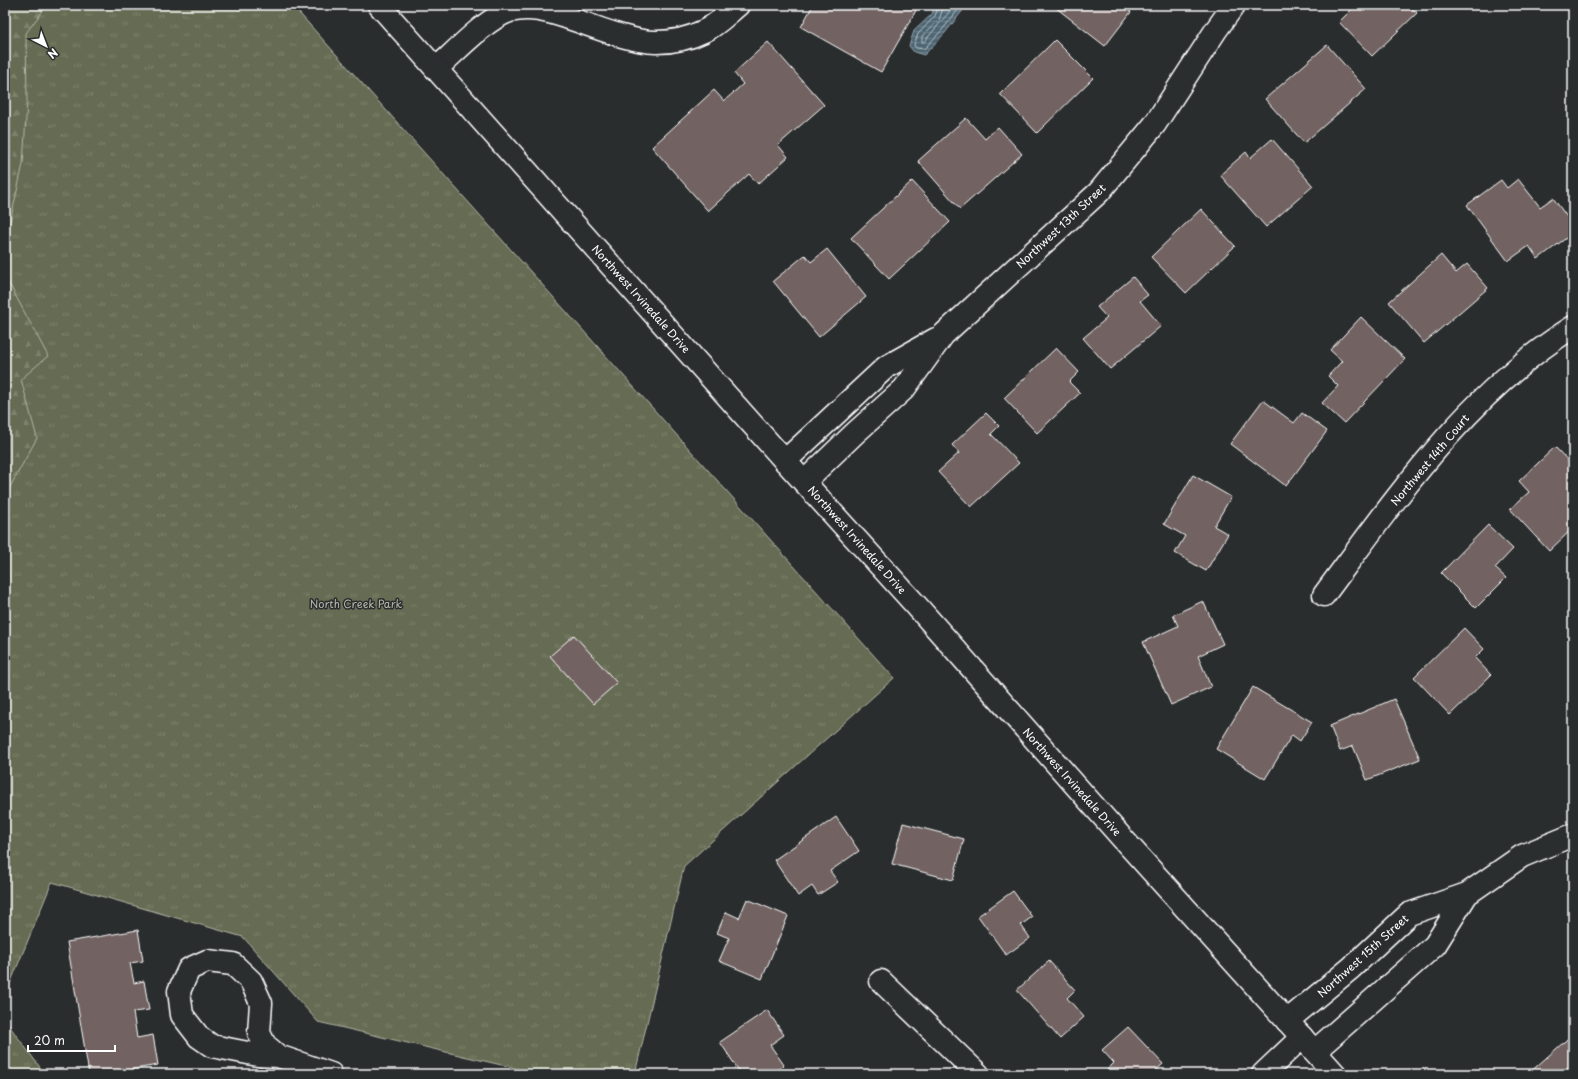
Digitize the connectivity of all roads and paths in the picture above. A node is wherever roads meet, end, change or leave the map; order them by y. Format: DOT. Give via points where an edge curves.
graph roads {
  1 [pos="379,5"];
  2 [pos="738,5"];
  3 [pos="1234,5"];
  4 [pos="436,69"];
  5 [pos="1573,327"];
  6 [pos="943,335"];
  7 [pos="785,461"];
  8 [pos="804,482"];
  9 [pos="1324,595"];
  10 [pos="1573,834"];
  11 [pos="1467,894"];
  12 [pos="881,981"];
  13 [pos="1287,1021"];
  14 [pos="1308,1044"];
  15 [pos="278,1056"];
  16 [pos="331,1074"];
  17 [pos="978,1074"];
  18 [pos="1263,1074"];
  19 [pos="1336,1074"];
  1 -- 4 [label="street, Northwest Irvinedale Drive"];
  2 -- 4 [label="street" via="705,31 682,40 656,42 631,38 548,11 529,8 509,11 494,18"];
  3 -- 6 [label="street, Northwest 13th Street" via="1155,124 1099,192"];
  4 -- 7 [label="street, Northwest Irvinedale Drive"];
  5 -- 9 [label="street, Northwest 14th Court" via="1517,367 1455,427 1400,494"];
  6 -- 7 [label="street, Northwest 13th Street" via="886,367"];
  6 -- 8 [label="street, Northwest 13th Street" via="904,389"];
  7 -- 8 [label="street, Northwest Irvinedale Drive"];
  8 -- 13 [label="street, Northwest Irvinedale Drive"];
  10 -- 11 [label="street, Northwest 15th Street" via="1522,856"];
  11 -- 13 [label="street, Northwest 15th Street" via="1409,914 1351,968"];
  11 -- 14 [label="street, Northwest 15th Street" via="1435,945"];
  12 -- 17 [label="street"];
  13 -- 14 [label="street, Northwest Irvinedale Drive"];
  14 -- 18 [label="street, Northwest 15th Street"];
  14 -- 19 [label="street, Northwest Irvinedale Drive"];
  15 -- 15 [label="street" via="265,1045 259,1033 261,1003 251,980 233,964 208,961 189,969 179,991 182,1015 199,1037 212,1046 258,1056"];
  15 -- 16 [label="street"];
}
